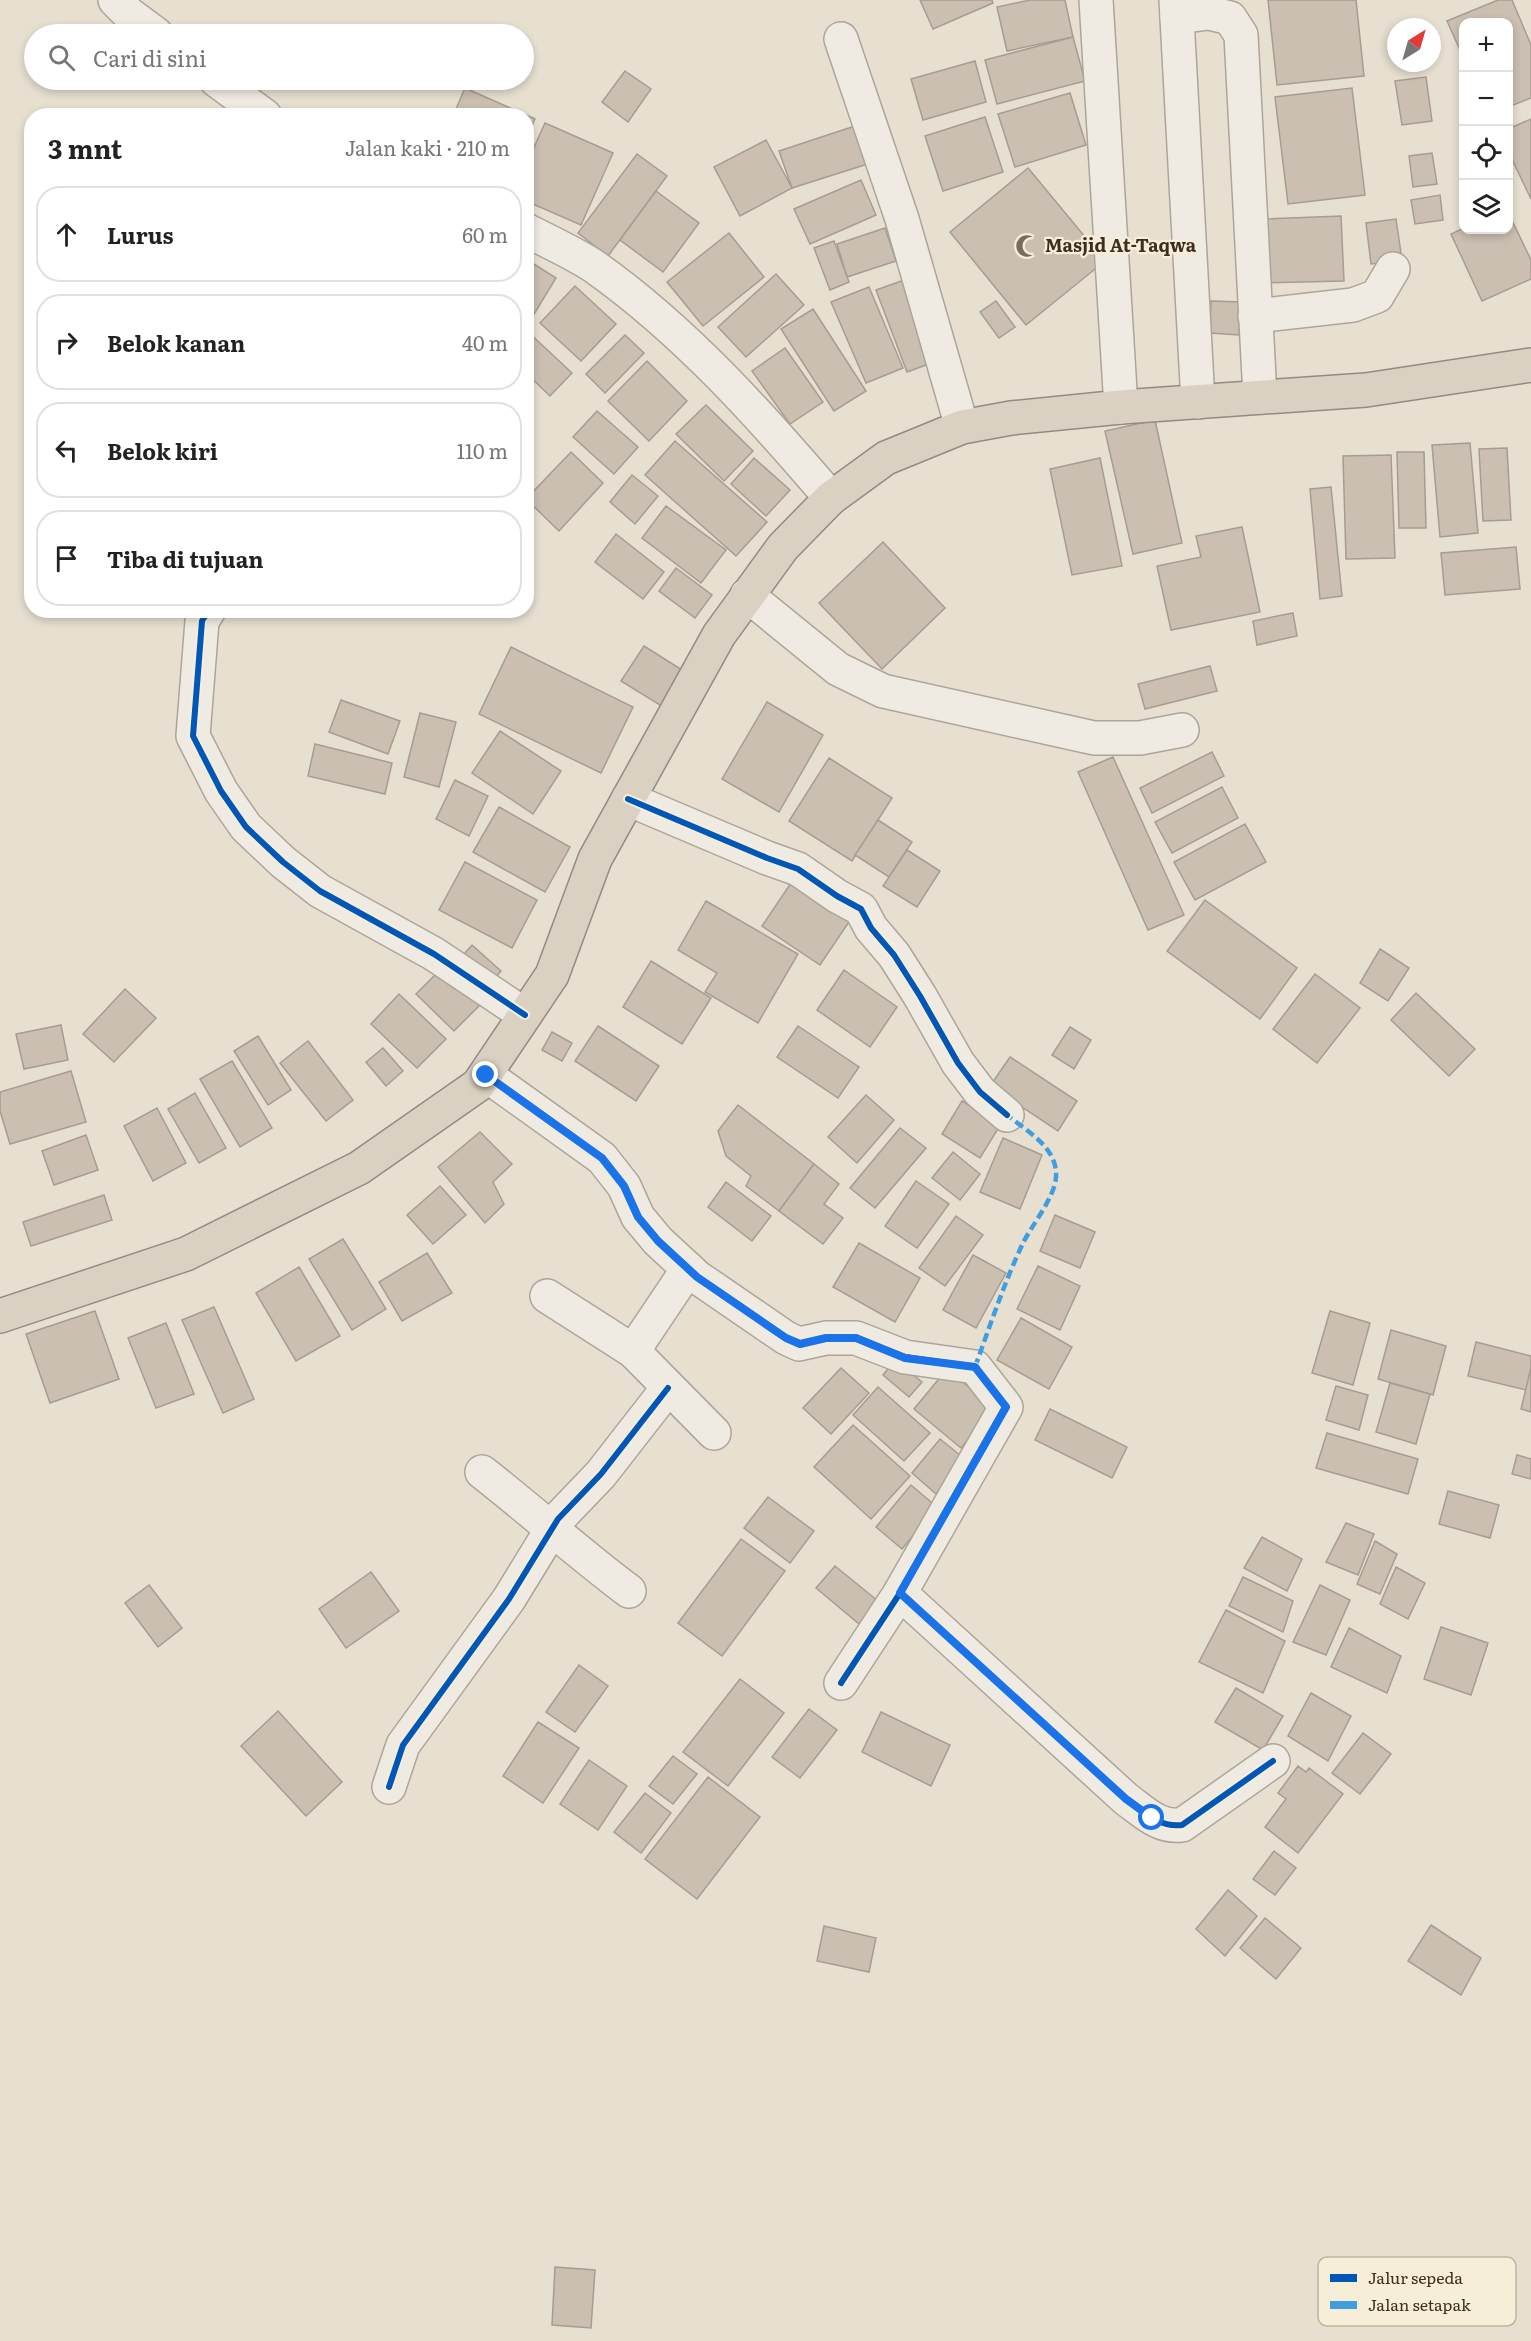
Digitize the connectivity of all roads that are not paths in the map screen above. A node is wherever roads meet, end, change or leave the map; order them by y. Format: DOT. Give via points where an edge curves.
graph roads {
  1 [pos="116,0"];
  2 [pos="1096,0"];
  3 [pos="1177,9"];
  4 [pos="142,24"];
  5 [pos="841,39"];
  6 [pos="230,90"];
  7 [pos="254,108"];
  8 [pos="534,234"];
  9 [pos="1393,269"];
  10 [pos="1255,316"];
  11 [pos="1531,365"];
  12 [pos="1260,397"];
  13 [pos="1198,402"];
  14 [pos="1121,407"];
  15 [pos="962,427"];
  16 [pos="831,498"];
  17 [pos="747,595"];
  18 [pos="204,618"];
  19 [pos="1182,730"];
  20 [pos="628,799"];
  21 [pos="525,1015"];
  22 [pos="486,1075"];
  23 [pos="1007,1115"];
  24 [pos="688,1269"];
  25 [pos="547,1296"];
  26 [pos="0,1316"];
  27 [pos="633,1351"];
  28 [pos="668,1388"];
  29 [pos="714,1433"];
  30 [pos="482,1472"];
  31 [pos="552,1529"];
  32 [pos="628,1592"];
  33 [pos="900,1593"];
  34 [pos="842,1683"];
  35 [pos="1273,1761"];
  36 [pos="389,1788"];
  1 -- 4 [label="street"];
  2 -- 14 [label="street"];
  3 -- 10 [label="street" via="1230,18 1241,35"];
  3 -- 13 [label="street"];
  5 -- 15 [label="street" via="902,219"];
  6 -- 7 [label="street"];
  8 -- 16 [label="street" via="593,266 651,310 715,370"];
  9 -- 10 [label="street" via="1377,296 1353,305"];
  10 -- 12 [label="street"];
  11 -- 12 [label="highway" via="1366,390"];
  12 -- 13 [label="highway"];
  13 -- 14 [label="highway"];
  14 -- 15 [label="highway"];
  15 -- 16 [label="highway" via="886,458"];
  16 -- 17 [label="highway" via="783,547"];
  17 -- 19 [label="street" via="838,669 883,691 1094,738 1140,738"];
  17 -- 20 [label="highway" via="719,635"];
  18 -- 21 [label="street" via="193,736 221,791 246,827 320,891 434,954"];
  20 -- 21 [label="highway" via="595,859 552,975"];
  20 -- 23 [label="street" via="798,869 861,909 920,996 958,1063 980,1092"];
  21 -- 22 [label="highway"];
  22 -- 24 [label="street" via="602,1158 624,1186 638,1217"];
  22 -- 26 [label="highway" via="478,1085 358,1168 227,1234 186,1254"];
  24 -- 27 [label="street"];
  24 -- 33 [label="street" via="739,1307 800,1344 826,1338 856,1338 905,1358 975,1367 1006,1407"];
  25 -- 27 [label="street"];
  27 -- 28 [label="street"];
  28 -- 29 [label="street"];
  28 -- 31 [label="street"];
  30 -- 31 [label="street"];
  31 -- 32 [label="street"];
  31 -- 36 [label="street" via="509,1599 403,1745"];
  33 -- 34 [label="street"];
  33 -- 35 [label="street" via="1126,1799 1162,1824 1182,1825"];
}
